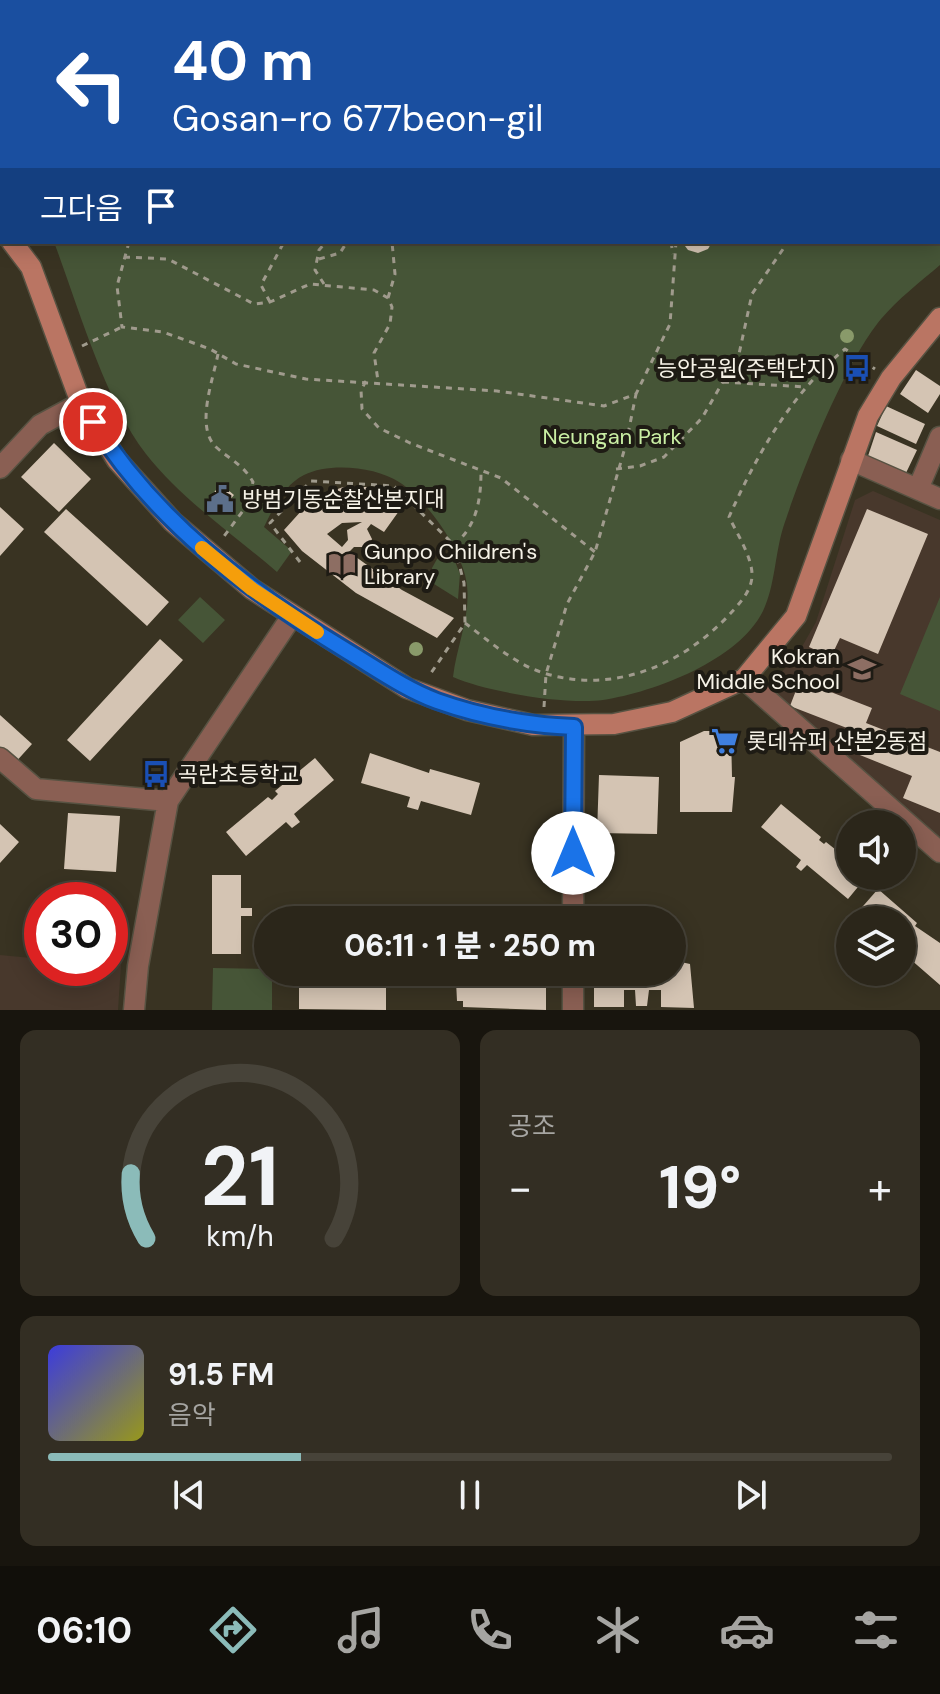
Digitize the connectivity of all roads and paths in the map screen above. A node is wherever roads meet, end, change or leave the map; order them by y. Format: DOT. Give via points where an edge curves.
graph roads {
  1 [pos="14,244"];
  2 [pos="128,244"];
  3 [pos="283,244"];
  4 [pos="325,244"];
  5 [pos="346,244"];
  6 [pos="392,244"];
  7 [pos="673,244"];
  8 [pos="787,244"];
  9 [pos="124,257"];
  10 [pos="317,260"];
  11 [pos="324,284"];
  12 [pos="388,298"];
  13 [pos="270,302"];
  14 [pos="940,318"];
  15 [pos="122,327"];
  16 [pos="218,354"];
  17 [pos="64,355"];
  18 [pos="891,378"];
  19 [pos="366,381"];
  20 [pos="378,381"];
  21 [pos="723,382"];
  22 [pos="806,387"];
  23 [pos="636,394"];
  24 [pos="81,403"];
  25 [pos="940,437"];
  26 [pos="851,460"];
  27 [pos="0,468"];
  28 [pos="616,469"];
  29 [pos="481,471"];
  30 [pos="918,489"];
  31 [pos="940,499"];
  32 [pos="454,545"];
  33 [pos="595,552"];
  34 [pos="210,555"];
  35 [pos="300,562"];
  36 [pos="292,616"];
  37 [pos="465,623"];
  38 [pos="546,674"];
  39 [pos="744,679"];
  40 [pos="417,692"];
  41 [pos="543,725"];
  42 [pos="574,727"];
  43 [pos="0,758"];
  44 [pos="168,801"];
  45 [pos="940,852"];
  46 [pos="573,906"];
  47 [pos="573,986"];
  48 [pos="134,1010"];
  49 [pos="573,1010"];
  1 -- 17 [label="street" via="31,267"];
  2 -- 9 [label="path"];
  3 -- 13 [label="path" via="261,285"];
  4 -- 10 [label="path"];
  5 -- 10 [label="path" via="340,253"];
  6 -- 12 [label="path" via="395,274"];
  7 -- 23 [label="path" via="670,324"];
  8 -- 21 [label="path" via="752,294 739,354"];
  9 -- 13 [label="path" via="168,259 254,304"];
  9 -- 15 [label="path" via="117,286"];
  10 -- 11 [label="path" via="315,270"];
  11 -- 12 [label="path" via="374,290"];
  11 -- 13 [label="path" via="299,288"];
  12 -- 20 [label="path" via="390,324 374,353"];
  14 -- 18 [label="street"];
  15 -- 16 [label="path" via="163,332"];
  15 -- 17 [label="path"];
  16 -- 19 [label="path" via="236,364 306,379"];
  16 -- 34 [label="path" via="205,429 215,446 245,467 253,482 245,508"];
  17 -- 24 [label="street"];
  18 -- 22 [label="path" via="845,349"];
  18 -- 26 [label="street" via="868,416"];
  19 -- 20 [label="path"];
  19 -- 29 [label="path" via="362,409 379,428"];
  20 -- 23 [label="path" via="604,406"];
  21 -- 22 [label="path"];
  21 -- 28 [label="path" via="702,418 664,457"];
  22 -- 38 [label="path" via="748,474 729,517 752,573 743,600 702,642 659,666 597,679"];
  23 -- 28 [label="path"];
  24 -- 27 [label="street" via="40,425"];
  24 -- 34 [label="street" via="135,483"];
  25 -- 30 [label="street"];
  26 -- 30 [label="street"];
  26 -- 39 [label="street" via="796,616"];
  28 -- 33 [label="path"];
  29 -- 32 [label="path" via="481,500 469,529"];
  29 -- 33 [label="path" via="501,478"];
  30 -- 31 [label="street"];
  32 -- 35 [label="path" via="394,486 311,481 270,523"];
  32 -- 37 [label="path" via="464,583"];
  33 -- 38 [label="path" via="567,604"];
  34 -- 36 [label="street"];
  36 -- 40 [label="street"];
  36 -- 44 [label="street"];
  37 -- 38 [label="path"];
  37 -- 40 [label="path"];
  38 -- 41 [label="path"];
  39 -- 42 [label="street" via="672,712"];
  39 -- 45 [label="street"];
  40 -- 41 [label="street" via="467,710"];
  41 -- 42 [label="street"];
  42 -- 46 [label="street"];
  43 -- 44 [label="street" via="36,789"];
  44 -- 48 [label="street"];
  47 -- 49 [label="street"];
}
